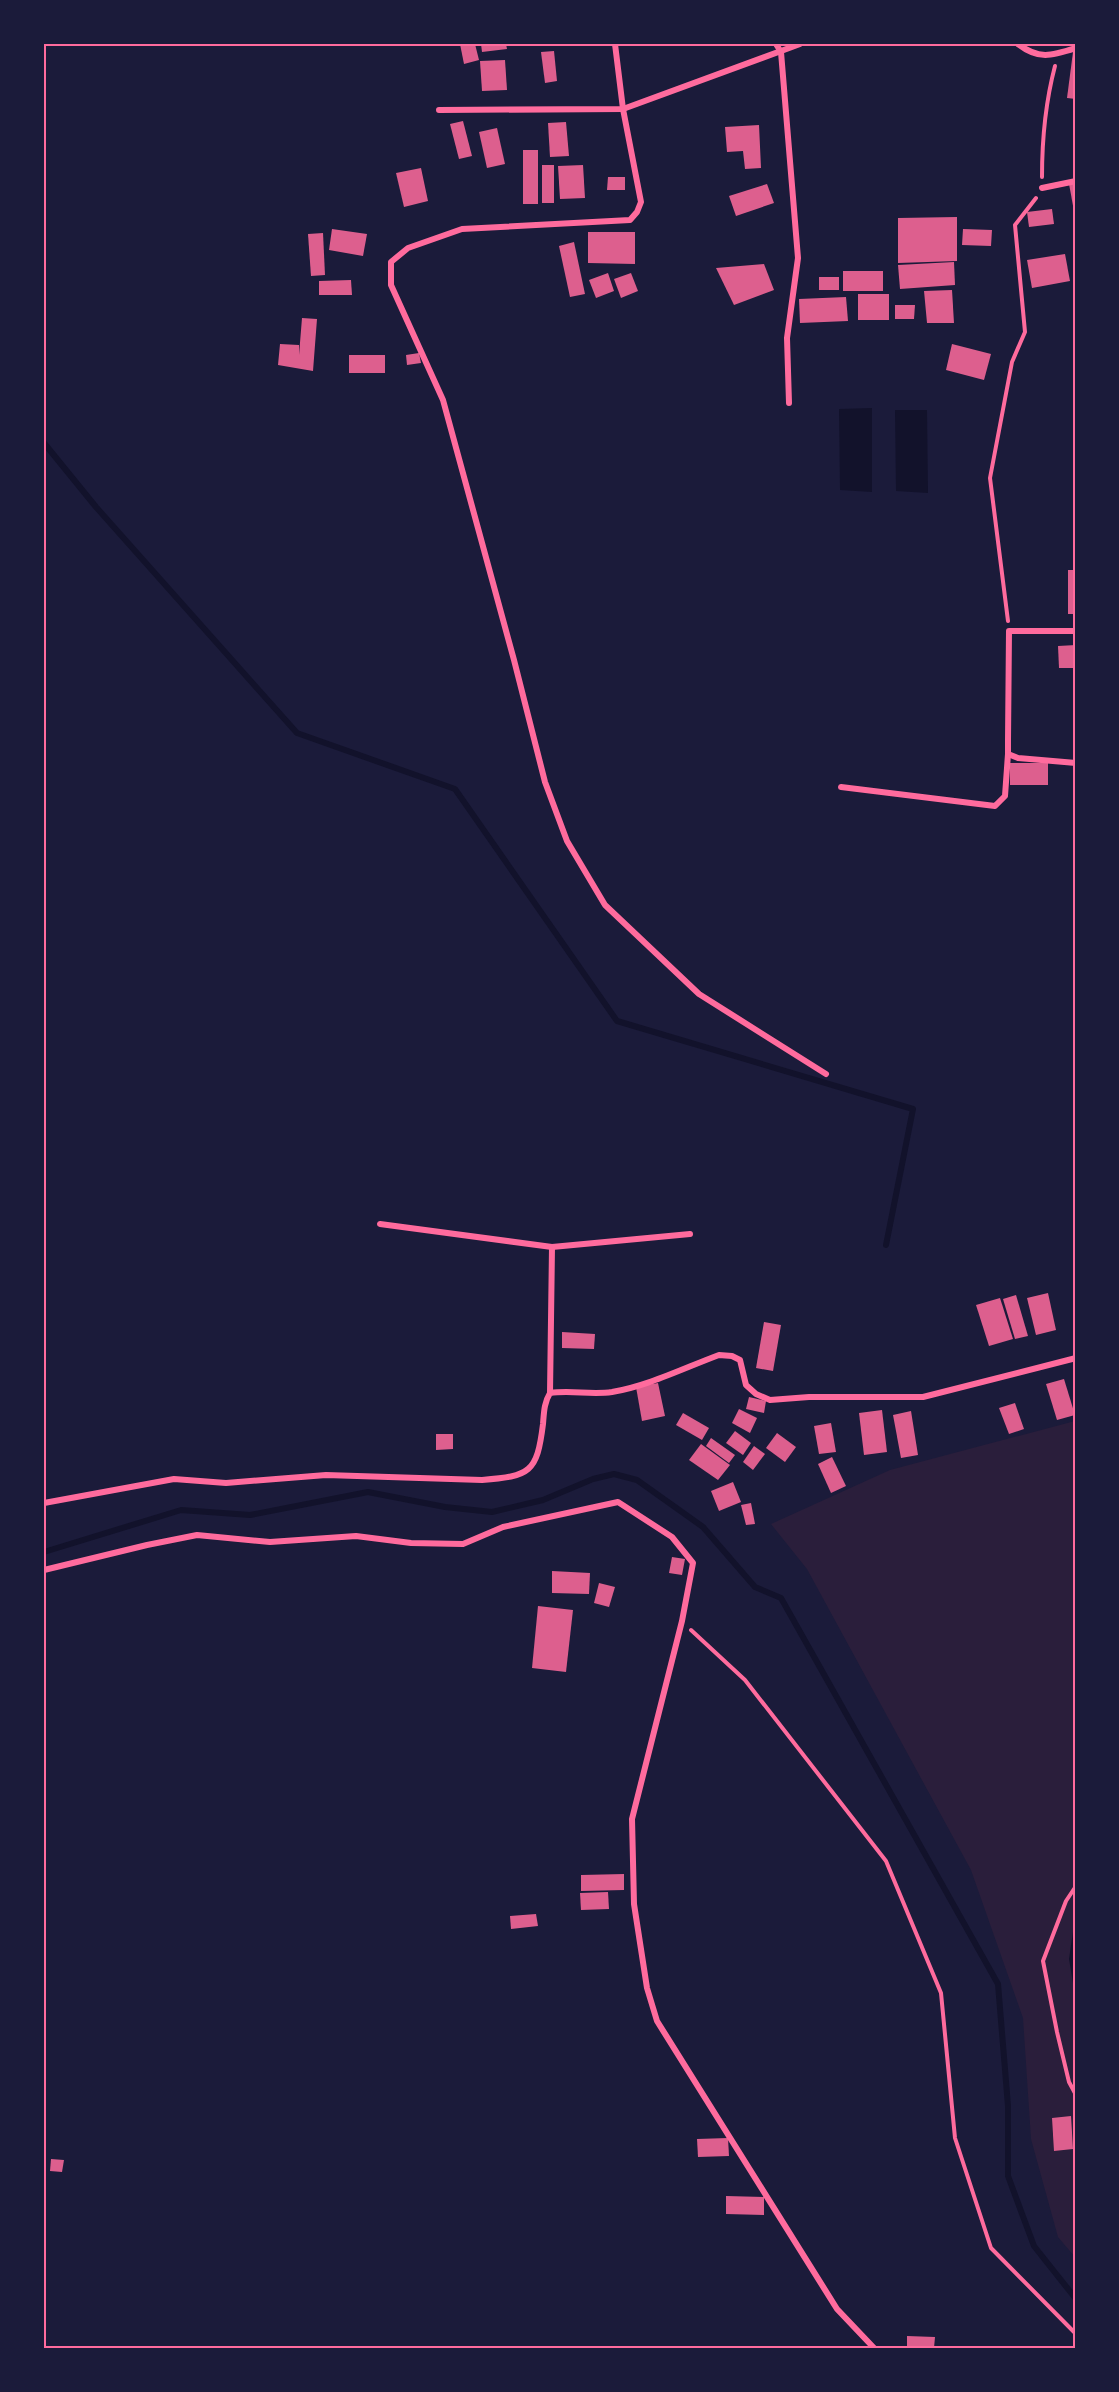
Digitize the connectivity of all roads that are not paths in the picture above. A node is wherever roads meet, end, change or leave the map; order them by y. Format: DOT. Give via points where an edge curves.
graph roads {
  1 [pos="615,44"];
  2 [pos="776,44"];
  3 [pos="800,44"];
  4 [pos="1018,44"];
  5 [pos="1076,48"];
  6 [pos="781,52"];
  7 [pos="623,109"];
  8 [pos="439,110"];
  9 [pos="1076,181"];
  10 [pos="1042,188"];
  11 [pos="789,403"];
  12 [pos="1076,631"];
  13 [pos="1008,754"];
  14 [pos="1076,764"];
  15 [pos="841,787"];
  16 [pos="826,1074"];
  17 [pos="380,1224"];
  18 [pos="690,1233"];
  19 [pos="552,1247"];
  20 [pos="1076,1358"];
  21 [pos="550,1393"];
  22 [pos="44,1503"];
  23 [pos="44,1570"];
  24 [pos="874,2349"];
  1 -- 7 [label="street"];
  2 -- 6 [label="street"];
  3 -- 6 [label="street"];
  4 -- 5 [label="street" via="1032,54 1058,54"];
  6 -- 7 [label="street"];
  6 -- 11 [label="street" via="798,258 787,338"];
  7 -- 8 [label="street"];
  7 -- 16 [label="street" via="641,202 630,220 462,229 408,248 391,262 391,285 443,400 544,782 567,841 605,905 699,994"];
  9 -- 10 [label="street"];
  12 -- 13 [label="street" via="1009,631"];
  13 -- 14 [label="street"];
  13 -- 15 [label="street" via="1005,796 995,806"];
  17 -- 19 [label="street"];
  18 -- 19 [label="street"];
  19 -- 21 [label="street"];
  20 -- 21 [label="street" via="923,1397 770,1400 746,1385 740,1360 732,1356 719,1356 626,1389"];
  21 -- 22 [label="street" via="535,1461 525,1473 504,1478 326,1475 226,1483 174,1479"];
  23 -- 24 [label="street" via="197,1535 270,1542 356,1536 463,1544 503,1527 618,1502 672,1537 693,1563 632,1819 634,1904 647,1988 657,2021 837,2309"];
}
